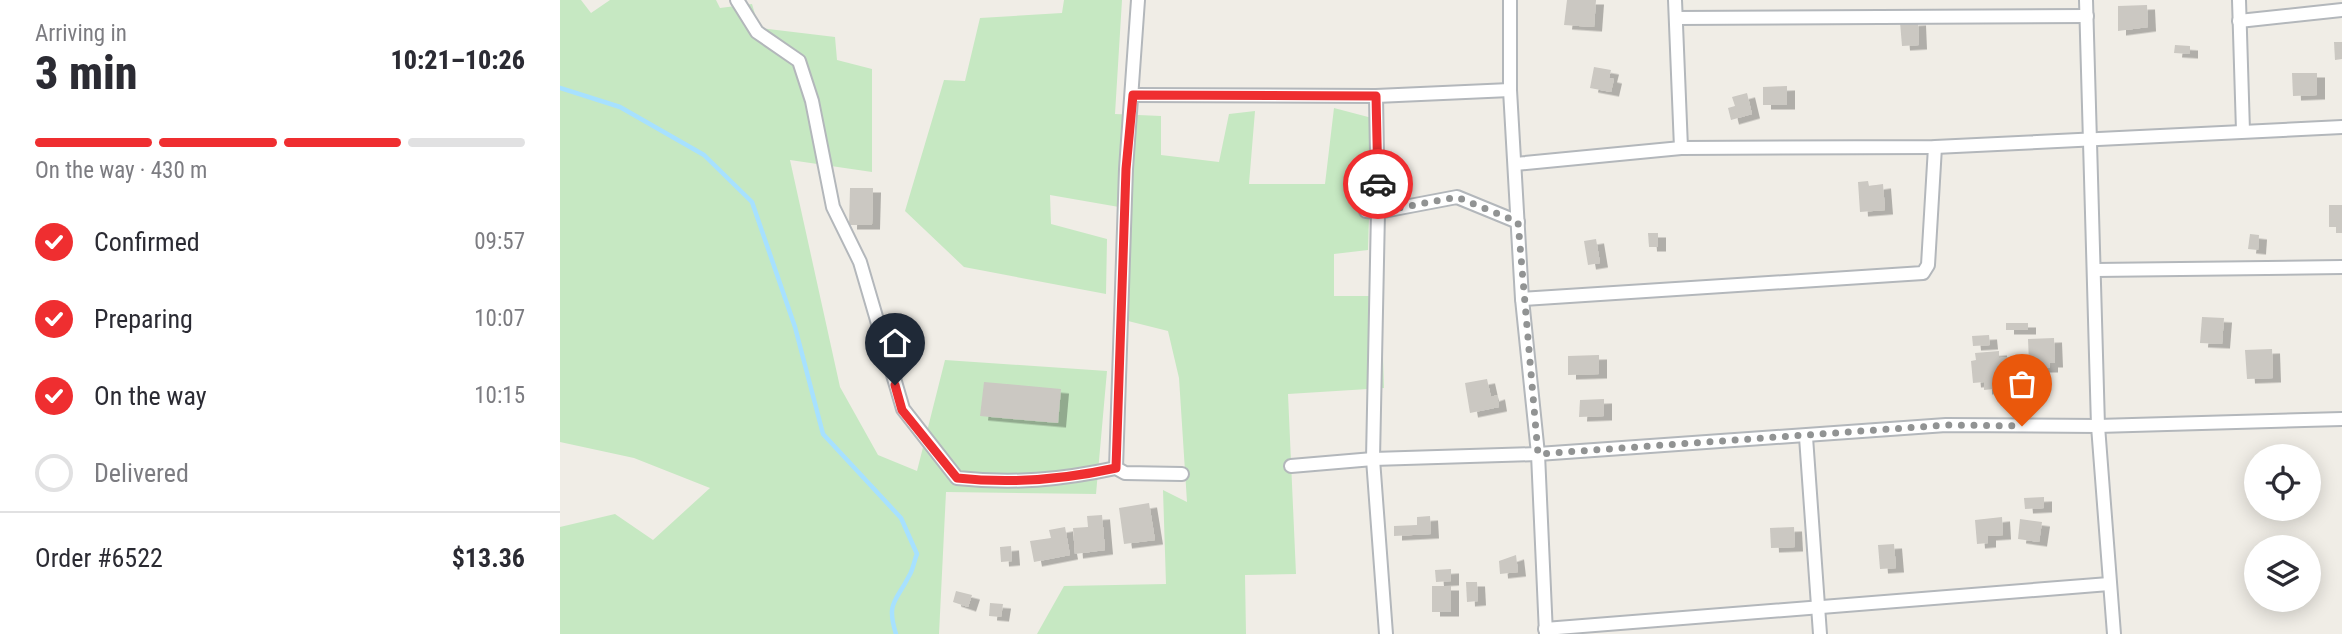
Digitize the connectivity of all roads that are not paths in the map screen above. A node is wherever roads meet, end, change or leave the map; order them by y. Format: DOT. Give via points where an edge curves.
graph roads {
  1 [pos="737,0"];
  2 [pos="1138,0"];
  3 [pos="1510,0"];
  4 [pos="1675,0"];
  5 [pos="2086,0"];
  6 [pos="2239,0"];
  7 [pos="2342,10"];
  8 [pos="2087,16"];
  9 [pos="1676,18"];
  10 [pos="2239,21"];
  11 [pos="1510,90"];
  12 [pos="1133,95"];
  13 [pos="1376,96"];
  14 [pos="2342,127"];
  15 [pos="2244,131"];
  16 [pos="2091,139"];
  17 [pos="1935,147"];
  18 [pos="1681,148"];
  19 [pos="1514,164"];
  20 [pos="1372,211"];
  21 [pos="1518,222"];
  22 [pos="2342,267"];
  23 [pos="2095,270"];
  24 [pos="1522,299"];
  25 [pos="2342,419"];
  26 [pos="2098,426"];
  27 [pos="1806,437"];
  28 [pos="1538,454"];
  29 [pos="1373,459"];
  30 [pos="1291,466"];
  31 [pos="1116,468"];
  32 [pos="1182,474"];
  33 [pos="2109,584"];
  34 [pos="1816,606"];
  35 [pos="1546,631"];
  36 [pos="1386,634"];
  37 [pos="1820,634"];
  38 [pos="2114,634"];
  1 -- 31 [label="street" via="757,32 799,61 812,101 833,207 860,262 902,410 957,478 1062,480"];
  2 -- 12 [label="street"];
  3 -- 11 [label="street"];
  4 -- 9 [label="street"];
  5 -- 8 [label="street"];
  6 -- 10 [label="street"];
  7 -- 10 [label="street"];
  8 -- 9 [label="street"];
  8 -- 16 [label="street"];
  9 -- 18 [label="street"];
  10 -- 15 [label="street"];
  11 -- 13 [label="street"];
  11 -- 19 [label="street"];
  12 -- 13 [label="street"];
  12 -- 31 [label="street" via="1126,169"];
  13 -- 20 [label="street"];
  14 -- 15 [label="street"];
  15 -- 16 [label="street"];
  16 -- 17 [label="street"];
  16 -- 23 [label="street"];
  17 -- 18 [label="street"];
  17 -- 24 [label="street" via="1928,265 1923,273"];
  18 -- 19 [label="street"];
  19 -- 21 [label="street"];
  20 -- 21 [label="street" via="1457,197"];
  20 -- 29 [label="street"];
  21 -- 24 [label="street"];
  22 -- 23 [label="street"];
  23 -- 26 [label="street"];
  24 -- 28 [label="street"];
  25 -- 26 [label="street"];
  26 -- 27 [label="street" via="1947,425"];
  26 -- 33 [label="street"];
  27 -- 28 [label="street"];
  27 -- 34 [label="street"];
  28 -- 29 [label="street"];
  28 -- 35 [label="street"];
  29 -- 30 [label="street"];
  29 -- 36 [label="street"];
  31 -- 32 [label="street" via="1125,473"];
  33 -- 34 [label="street"];
  33 -- 38 [label="street"];
  34 -- 35 [label="street"];
  34 -- 37 [label="street"];
}
